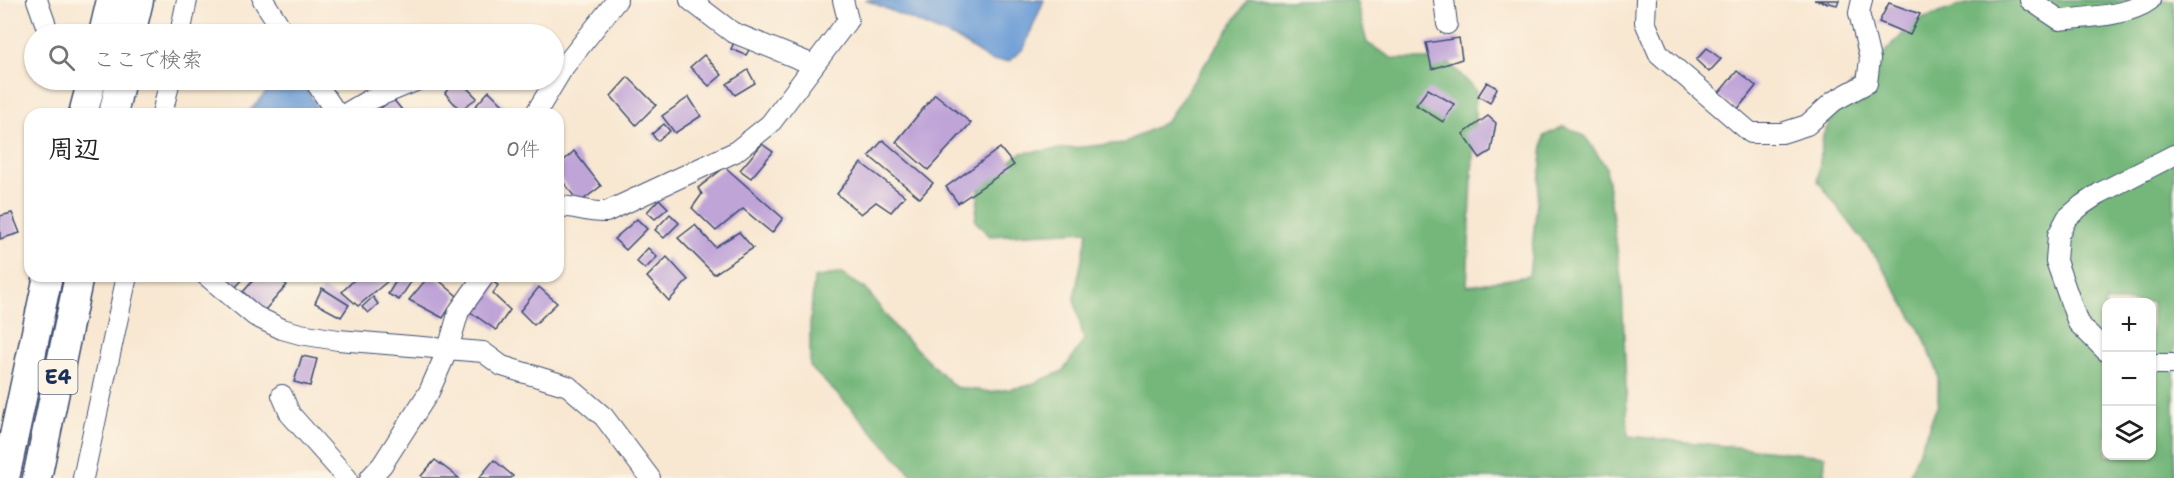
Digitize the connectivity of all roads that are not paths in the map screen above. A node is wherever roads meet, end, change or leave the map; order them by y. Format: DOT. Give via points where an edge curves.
graph roads {
  1 [pos="37,0"];
  2 [pos="111,0"];
  3 [pos="139,0"];
  4 [pos="187,0"];
  5 [pos="263,0"];
  6 [pos="617,0"];
  7 [pos="690,0"];
  8 [pos="843,0"];
  9 [pos="1444,0"];
  10 [pos="1646,0"];
  11 [pos="1862,0"];
  12 [pos="2030,0"];
  13 [pos="2150,0"];
  14 [pos="45,24"];
  15 [pos="105,24"];
  16 [pos="133,24"];
  17 [pos="182,24"];
  18 [pos="279,24"];
  19 [pos="1447,24"];
  20 [pos="564,60"];
  21 [pos="814,65"];
  22 [pos="82,90"];
  23 [pos="119,90"];
  24 [pos="168,90"];
  25 [pos="321,90"];
  26 [pos="394,90"];
  27 [pos="547,90"];
  28 [pos="83,108"];
  29 [pos="114,108"];
  30 [pos="163,108"];
  31 [pos="333,108"];
  32 [pos="355,108"];
  33 [pos="538,108"];
  34 [pos="2174,155"];
  35 [pos="564,207"];
  36 [pos="47,282"];
  37 [pos="78,282"];
  38 [pos="126,282"];
  39 [pos="214,282"];
  40 [pos="480,282"];
  41 [pos="2102,347"];
  42 [pos="448,349"];
  43 [pos="2156,364"];
  44 [pos="2174,364"];
  45 [pos="282,394"];
  46 [pos="5,478"];
  47 [pos="37,478"];
  48 [pos="83,478"];
  49 [pos="347,478"];
  50 [pos="370,478"];
  51 [pos="650,478"];
  1 -- 14 [label="street"];
  2 -- 15 [label="highway"];
  3 -- 16 [label="highway"];
  4 -- 17 [label="street"];
  5 -- 18 [label="street"];
  6 -- 20 [label="street"];
  7 -- 21 [label="street" via="732,32"];
  8 -- 21 [label="street" via="848,20"];
  9 -- 19 [label="street"];
  10 -- 11 [label="street" via="1645,22 1659,54 1751,134 1782,133 1807,125 1834,101 1867,83 1870,59 1858,13"];
  12 -- 13 [label="street" via="2060,20 2113,13 2142,6"];
  21 -- 35 [label="street" via="770,124 735,152 606,213"];
  22 -- 28 [label="highway"];
  23 -- 29 [label="highway"];
  24 -- 30 [label="street"];
  25 -- 31 [label="street"];
  26 -- 32 [label="street"];
  27 -- 33 [label="street"];
  34 -- 41 [label="street" via="2082,205 2067,218 2058,235 2056,261 2078,323"];
  36 -- 46 [label="highway, E4"];
  37 -- 47 [label="highway, E4"];
  38 -- 48 [label="street"];
  39 -- 42 [label="street" via="255,316 282,329 338,340"];
  40 -- 42 [label="street" via="459,311"];
  42 -- 50 [label="street" via="429,392"];
  42 -- 51 [label="street" via="483,352 502,366 568,386 604,417"];
  43 -- 44 [label="street"];
  45 -- 49 [label="street" via="290,414"];
}
